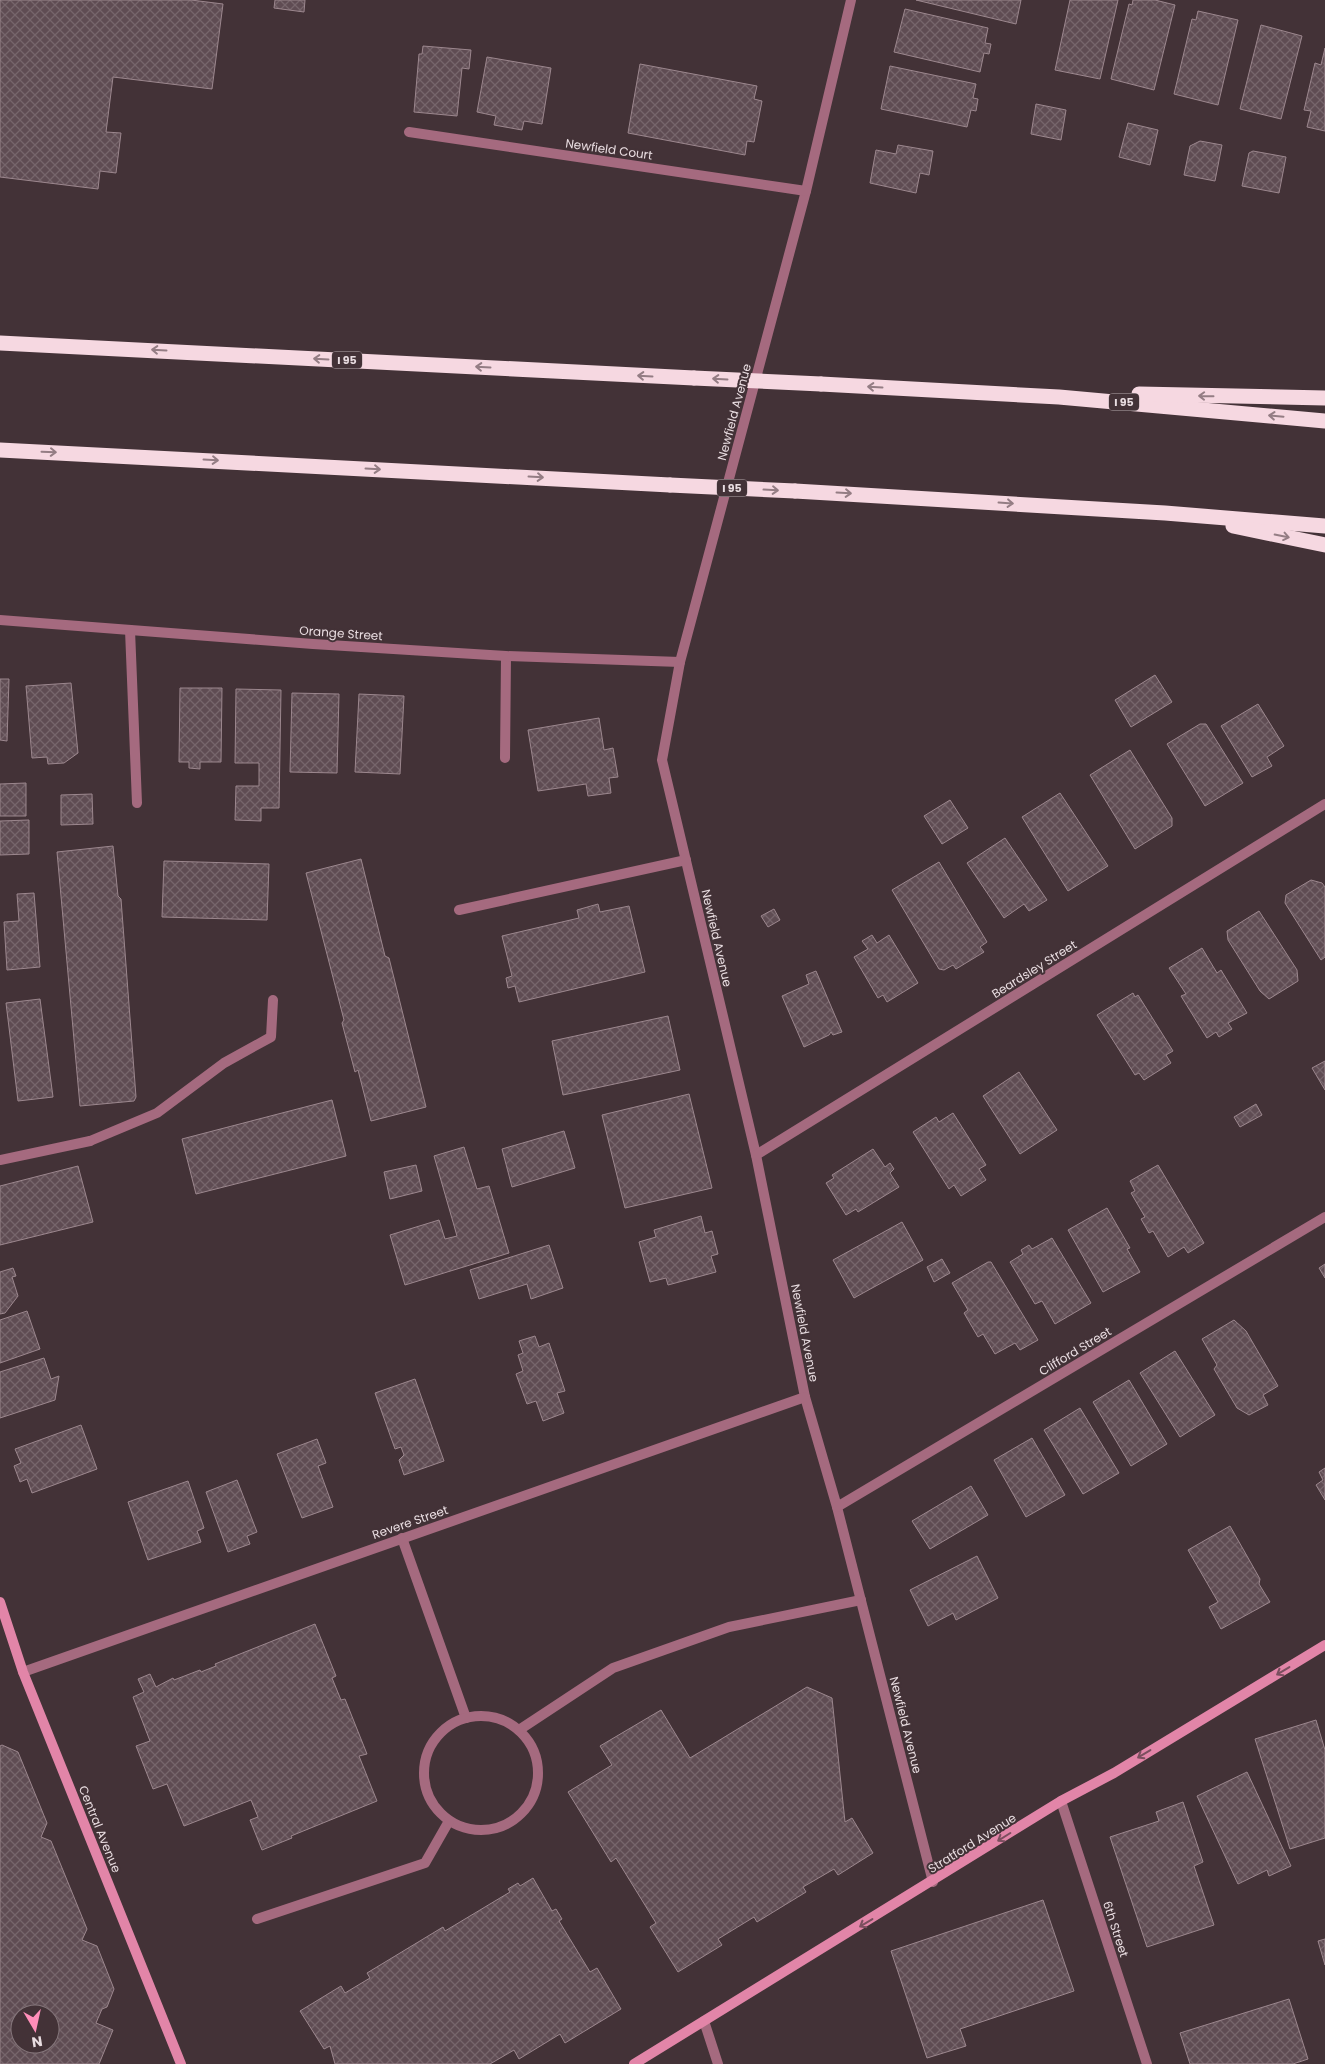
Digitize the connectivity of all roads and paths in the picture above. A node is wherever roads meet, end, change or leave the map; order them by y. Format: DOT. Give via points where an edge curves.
graph roads {
  1 [pos="850,0"];
  2 [pos="409,132"];
  3 [pos="806,191"];
  4 [pos="0,343"];
  5 [pos="923,390"];
  6 [pos="1325,398"];
  7 [pos="1325,421"];
  8 [pos="0,450"];
  9 [pos="1165,513"];
  10 [pos="1325,526"];
  11 [pos="1325,545"];
  12 [pos="0,620"];
  13 [pos="130,630"];
  14 [pos="506,656"];
  15 [pos="680,662"];
  16 [pos="504,758"];
  17 [pos="137,803"];
  18 [pos="1325,804"];
  19 [pos="686,860"];
  20 [pos="459,910"];
  21 [pos="273,1000"];
  22 [pos="756,1155"];
  23 [pos="0,1160"];
  24 [pos="1325,1217"];
  25 [pos="805,1397"];
  26 [pos="837,1507"];
  27 [pos="402,1538"];
  28 [pos="861,1600"];
  29 [pos="0,1602"];
  30 [pos="1325,1646"];
  31 [pos="23,1672"];
  32 [pos="466,1718"];
  33 [pos="519,1730"];
  34 [pos="1061,1801"];
  35 [pos="449,1821"];
  36 [pos="933,1882"];
  37 [pos="257,1919"];
  38 [pos="704,2022"];
  39 [pos="181,2064"];
  40 [pos="634,2064"];
  41 [pos="718,2064"];
  42 [pos="1147,2064"];
  1 -- 3 [label="street, Newfield Avenue"];
  2 -- 3 [label="street, Newfield Court"];
  3 -- 15 [label="street, Newfield Avenue"];
  5 -- 4 [label="highway, I 95, one-way, bridge"];
  6 -- 5 [label="highway, one-way"];
  7 -- 5 [label="highway, I 95, one-way" via="1059,397"];
  8 -- 9 [label="highway, I 95, one-way, bridge"];
  9 -- 10 [label="highway, I 95"];
  9 -- 11 [label="highway, one-way"];
  12 -- 13 [label="street, Orange Street"];
  13 -- 14 [label="street, Orange Street"];
  13 -- 17 [label="street"];
  14 -- 15 [label="street, Orange Street"];
  14 -- 16 [label="street"];
  15 -- 19 [label="street, Newfield Avenue" via="662,760"];
  18 -- 22 [label="street, Beardsley Street"];
  19 -- 20 [label="street"];
  19 -- 22 [label="street, Newfield Avenue"];
  21 -- 23 [label="street" via="271,1037 224,1063 157,1113 90,1140"];
  22 -- 25 [label="street, Newfield Avenue"];
  24 -- 26 [label="street, Clifford Street"];
  25 -- 26 [label="street, Newfield Avenue"];
  25 -- 27 [label="street, Revere Street"];
  26 -- 28 [label="street, Newfield Avenue"];
  27 -- 31 [label="street, Revere Street"];
  27 -- 32 [label="street"];
  28 -- 33 [label="street" via="729,1627 613,1668"];
  28 -- 36 [label="street, Newfield Avenue"];
  29 -- 31 [label="main road, Central Avenue"];
  30 -- 34 [label="main road, Stratford Avenue, one-way"];
  31 -- 39 [label="main road, Central Avenue"];
  32 -- 33 [label="street" via="484,1716 502,1720"];
  32 -- 35 [label="street" via="448,1726 435,1738 426,1755 423,1774 426,1792 435,1808"];
  33 -- 35 [label="street" via="531,1745 537,1763 537,1782 531,1800 519,1816 503,1826 484,1830 466,1829"];
  34 -- 36 [label="main road, Stratford Avenue, one-way"];
  34 -- 42 [label="street, 6th Street"];
  35 -- 37 [label="street" via="425,1863"];
  36 -- 38 [label="main road, Stratford Avenue, one-way"];
  38 -- 40 [label="main road, Stratford Avenue"];
  38 -- 41 [label="street"];
}
